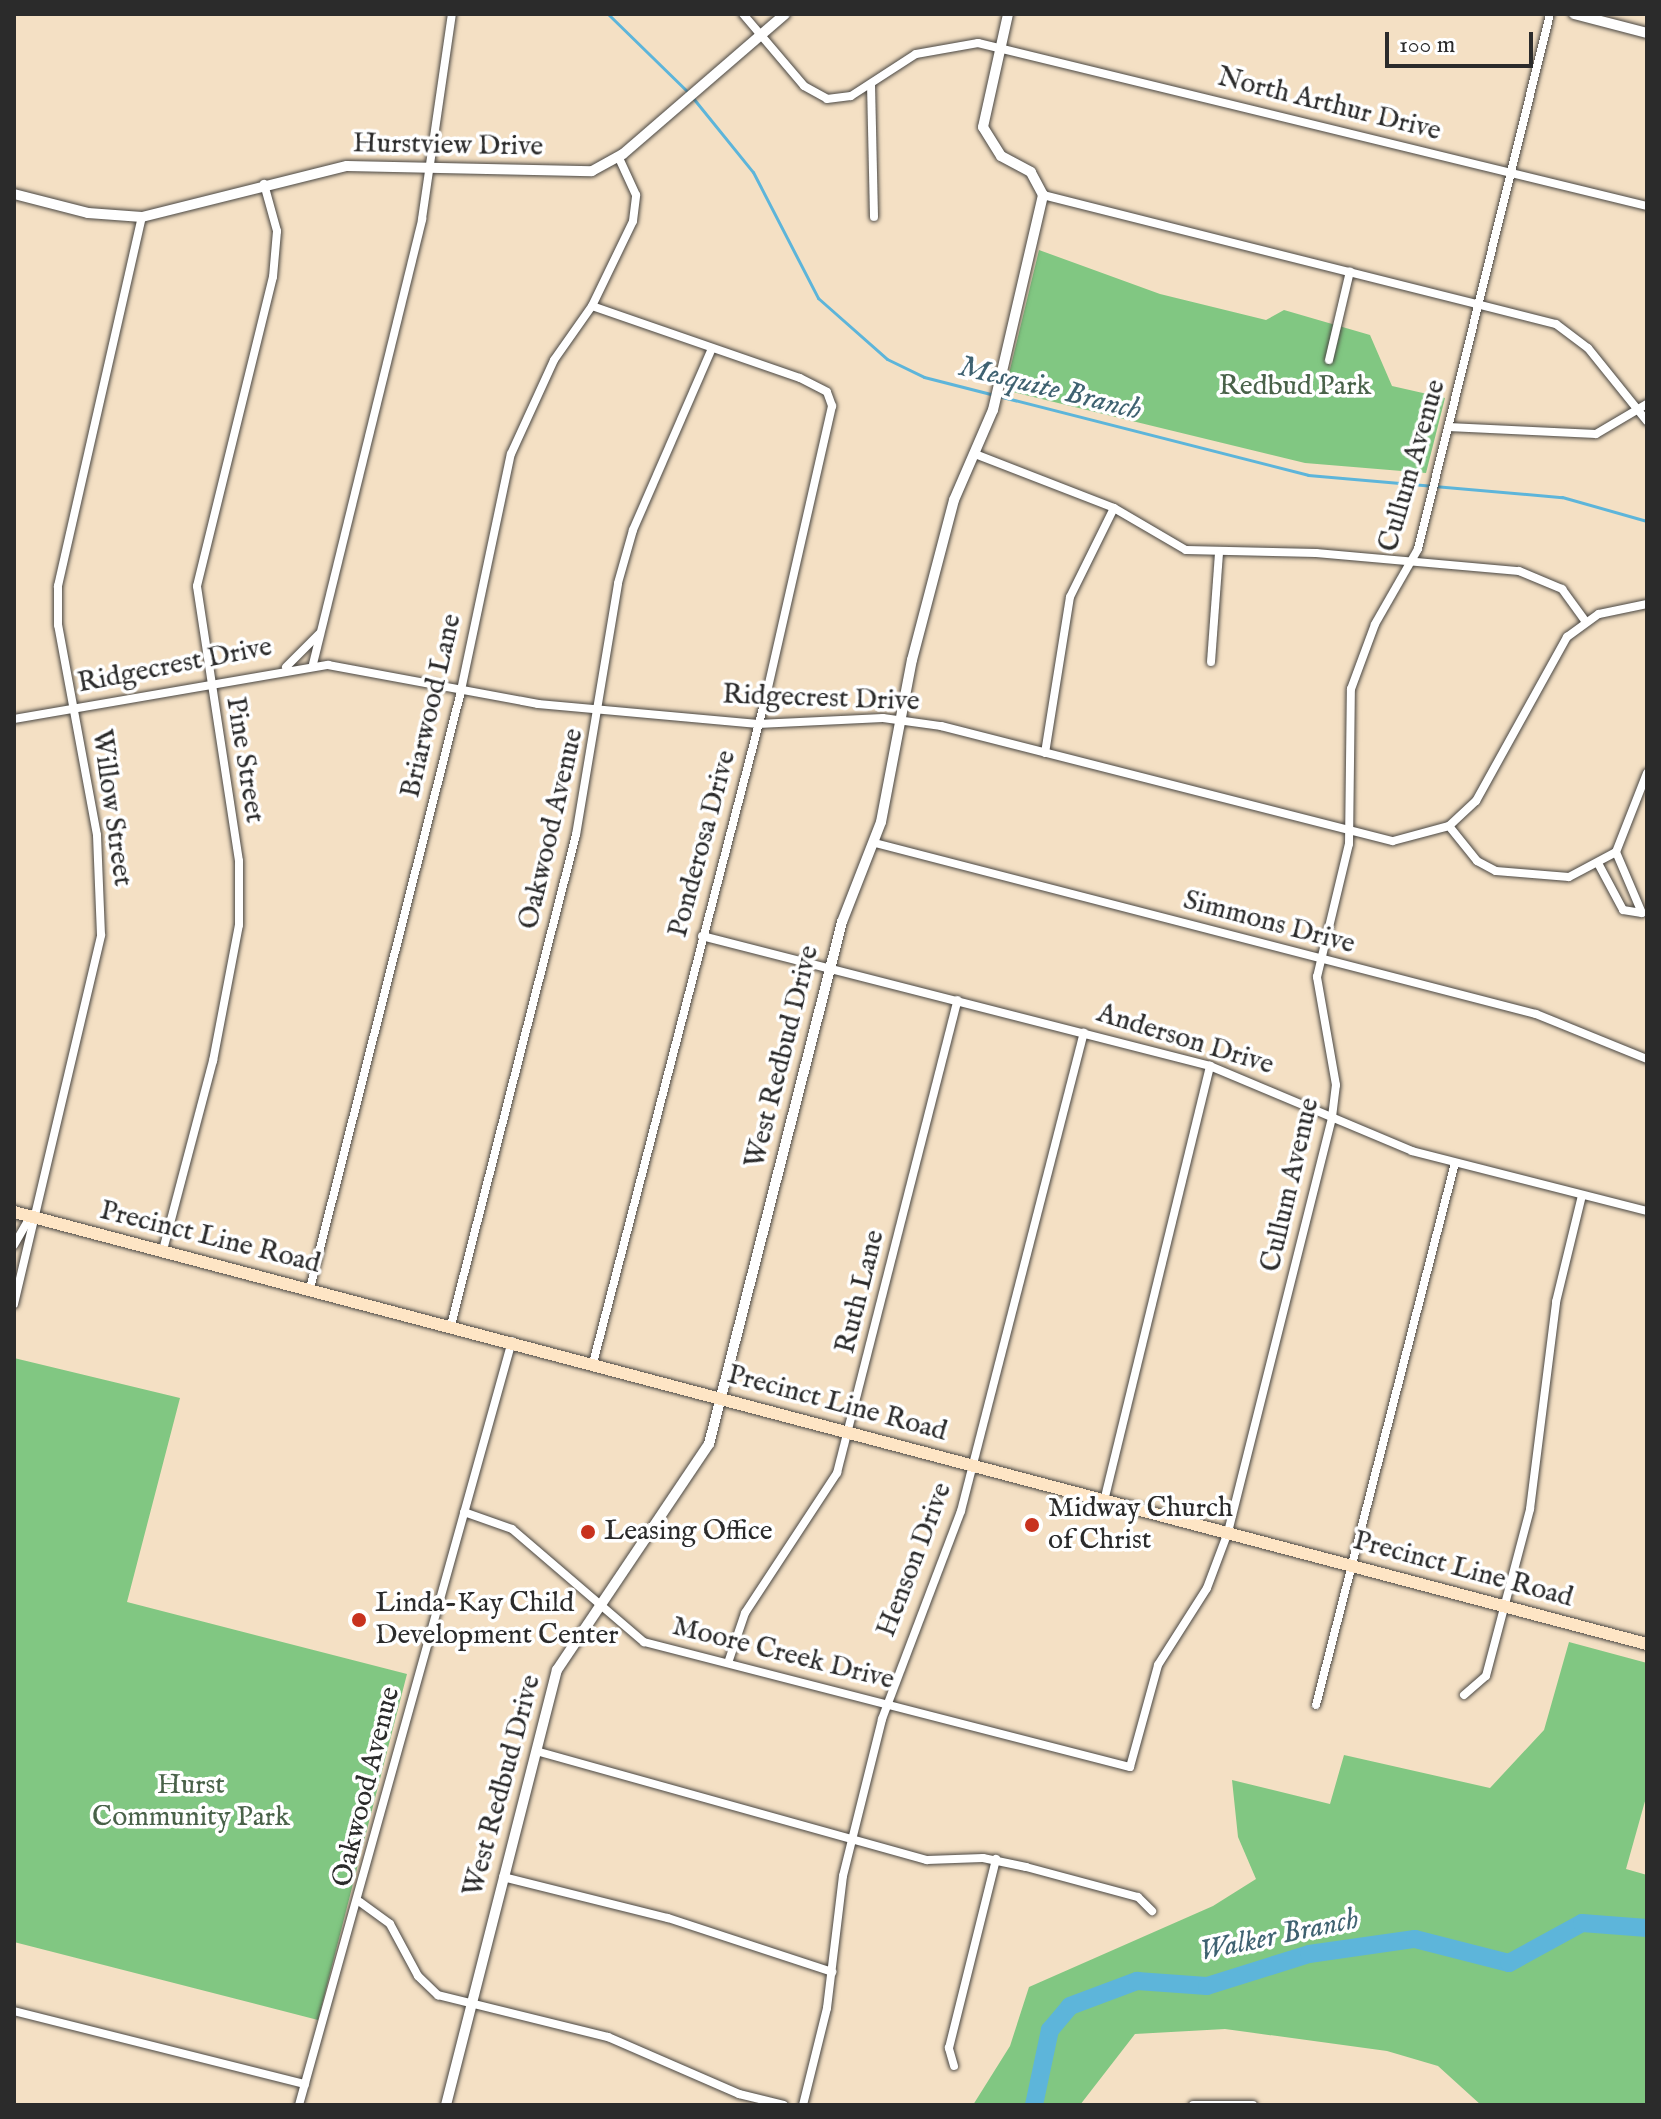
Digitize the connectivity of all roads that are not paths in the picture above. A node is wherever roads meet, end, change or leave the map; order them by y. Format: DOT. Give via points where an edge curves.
graph roads {
  1 [pos="452,14"];
  2 [pos="743,14"];
  3 [pos="785,14"];
  4 [pos="1008,14"];
  5 [pos="1550,14"];
  6 [pos="1581,15"];
  7 [pos="1647,33"];
  8 [pos="761,36"];
  9 [pos="1000,48"];
  10 [pos="871,84"];
  11 [pos="619,158"];
  12 [pos="432,167"];
  13 [pos="1511,173"];
  14 [pos="264,184"];
  15 [pos="14,194"];
  16 [pos="1043,195"];
  17 [pos="1647,206"];
  18 [pos="142,217"];
  19 [pos="874,217"];
  20 [pos="1350,271"];
  21 [pos="1479,302"];
  22 [pos="592,306"];
  23 [pos="711,351"];
  24 [pos="1329,360"];
  25 [pos="1643,407"];
  26 [pos="1647,421"];
  27 [pos="1448,427"];
  28 [pos="975,454"];
  29 [pos="1114,508"];
  30 [pos="1219,554"];
  31 [pos="1412,562"];
  32 [pos="1647,604"];
  33 [pos="1586,622"];
  34 [pos="322,630"];
  35 [pos="1211,662"];
  36 [pos="313,664"];
  37 [pos="286,667"];
  38 [pos="208,680"];
  39 [pos="460,695"];
  40 [pos="74,707"];
  41 [pos="601,710"];
  42 [pos="14,719"];
  43 [pos="903,719"];
  44 [pos="758,724"];
  45 [pos="1045,753"];
  46 [pos="1647,773"];
  47 [pos="1449,826"];
  48 [pos="1350,832"];
  49 [pos="875,843"];
  50 [pos="1616,852"];
  51 [pos="1599,865"];
  52 [pos="702,936"];
  53 [pos="1320,959"];
  54 [pos="831,968"];
  55 [pos="958,1000"];
  56 [pos="1084,1033"];
  57 [pos="1647,1059"];
  58 [pos="1210,1066"];
  59 [pos="1332,1117"];
  60 [pos="1455,1163"];
  61 [pos="1582,1195"];
  62 [pos="1647,1211"];
  63 [pos="14,1212"];
  64 [pos="31,1216"];
  65 [pos="14,1245"];
  66 [pos="163,1250"];
  67 [pos="310,1288"];
  68 [pos="14,1304"];
  69 [pos="451,1325"];
  70 [pos="512,1340"];
  71 [pos="593,1363"];
  72 [pos="723,1399"];
  73 [pos="849,1432"];
  74 [pos="975,1465"];
  75 [pos="1105,1497"];
  76 [pos="464,1512"];
  77 [pos="1228,1532"];
  78 [pos="1354,1566"];
  79 [pos="595,1607"];
  80 [pos="1505,1607"];
  81 [pos="1647,1644"];
  82 [pos="728,1663"];
  83 [pos="1464,1695"];
  84 [pos="887,1702"];
  85 [pos="1316,1705"];
  86 [pos="536,1751"];
  87 [pos="1130,1767"];
  88 [pos="851,1841"];
  89 [pos="996,1859"];
  90 [pos="503,1877"];
  91 [pos="360,1902"];
  92 [pos="1152,1911"];
  93 [pos="832,1972"];
  94 [pos="471,2005"];
  95 [pos="14,2011"];
  96 [pos="954,2066"];
  97 [pos="305,2084"];
  98 [pos="299,2105"];
  99 [pos="446,2105"];
  100 [pos="784,2105"];
  101 [pos="803,2105"];
  102 [pos="1193,2105"];
  103 [pos="1253,2105"];
  1 -- 12 [label="street"];
  2 -- 8 [label="street, North Arthur Drive"];
  3 -- 8 [label="street, Hurstview Drive"];
  4 -- 9 [label="street"];
  5 -- 13 [label="street, Cullum Avenue"];
  6 -- 7 [label="street"];
  8 -- 10 [label="street, North Arthur Drive" via="815,94 838,99"];
  8 -- 11 [label="street, Hurstview Drive"];
  9 -- 10 [label="street, North Arthur Drive" via="937,47"];
  9 -- 13 [label="street, North Arthur Drive"];
  9 -- 16 [label="street" via="983,116 987,140 1031,172"];
  10 -- 19 [label="street"];
  11 -- 12 [label="street, Hurstview Drive" via="583,173"];
  11 -- 22 [label="street, Briarwood Lane" via="636,195 633,221"];
  12 -- 14 [label="street, Hurstview Drive" via="347,166"];
  12 -- 34 [label="street"];
  13 -- 17 [label="street, North Arthur Drive"];
  13 -- 21 [label="street, Cullum Avenue"];
  14 -- 18 [label="street, Hurstview Drive" via="191,210"];
  14 -- 38 [label="street, Pine Street" via="277,231 273,277 197,586"];
  15 -- 18 [label="street, Hurstview Drive" via="88,213"];
  16 -- 20 [label="street"];
  16 -- 28 [label="street, West Redbud Drive" via="993,410"];
  18 -- 40 [label="street, Willow Street" via="61,558 58,625"];
  20 -- 21 [label="street"];
  20 -- 24 [label="street"];
  21 -- 25 [label="street" via="1568,331"];
  21 -- 27 [label="street, Cullum Avenue"];
  22 -- 23 [label="street, Ponderosa Drive"];
  22 -- 39 [label="street, Briarwood Lane" via="554,360 511,454"];
  23 -- 41 [label="street, Oakwood Avenue" via="633,530"];
  23 -- 44 [label="street, Ponderosa Drive" via="800,378 827,392 832,406"];
  25 -- 26 [label="street"];
  25 -- 27 [label="street" via="1606,430 1574,436"];
  27 -- 31 [label="street, Cullum Avenue"];
  28 -- 29 [label="street"];
  28 -- 43 [label="street, West Redbud Drive" via="954,500"];
  29 -- 30 [label="street" via="1167,543"];
  29 -- 45 [label="street" via="1070,597"];
  30 -- 31 [label="street"];
  30 -- 35 [label="street"];
  31 -- 33 [label="street" via="1538,575 1562,589"];
  31 -- 48 [label="street, Cullum Avenue" via="1375,624 1351,689"];
  32 -- 33 [label="street"];
  33 -- 47 [label="street" via="1554,653 1490,780"];
  34 -- 36 [label="street"];
  34 -- 37 [label="street"];
  36 -- 37 [label="street, Ridgecrest Drive"];
  36 -- 39 [label="street, Ridgecrest Drive"];
  37 -- 38 [label="street, Ridgecrest Drive"];
  38 -- 40 [label="street, Ridgecrest Drive"];
  38 -- 66 [label="street, Pine Street" via="239,861 239,925 213,1061"];
  39 -- 41 [label="street, Ridgecrest Drive"];
  39 -- 67 [label="street, Briarwood Lane"];
  40 -- 42 [label="street, Ridgecrest Drive"];
  40 -- 64 [label="street, Willow Street" via="97,835 101,935"];
  41 -- 44 [label="street, Ridgecrest Drive"];
  41 -- 69 [label="street, Oakwood Avenue" via="573,850"];
  43 -- 44 [label="street, Ridgecrest Drive"];
  43 -- 45 [label="street, Ridgecrest Drive"];
  43 -- 49 [label="street, West Redbud Drive"];
  44 -- 52 [label="street, Ponderosa Drive"];
  45 -- 48 [label="street, Ridgecrest Drive"];
  46 -- 50 [label="street"];
  47 -- 48 [label="street, Ridgecrest Drive" via="1393,841"];
  47 -- 51 [label="street" via="1477,861 1496,871 1550,879"];
  48 -- 53 [label="street, Cullum Avenue"];
  49 -- 53 [label="street, Simmons Drive"];
  49 -- 54 [label="street, West Redbud Drive"];
  50 -- 51 [label="street"];
  50 -- 51 [label="street" via="1642,913 1623,910"];
  52 -- 54 [label="street, Anderson Drive"];
  52 -- 71 [label="street, Ponderosa Drive"];
  53 -- 57 [label="street, Simmons Drive" via="1536,1014"];
  53 -- 59 [label="street, Cullum Avenue" via="1317,994 1336,1085"];
  54 -- 55 [label="street, Anderson Drive"];
  54 -- 72 [label="street, West Redbud Drive"];
  55 -- 56 [label="street, Anderson Drive"];
  55 -- 73 [label="street, Ruth Lane"];
  56 -- 58 [label="street, Anderson Drive"];
  56 -- 74 [label="street, Henson Drive"];
  58 -- 59 [label="street, Anderson Drive"];
  58 -- 75 [label="street"];
  59 -- 60 [label="street, Anderson Drive"];
  59 -- 77 [label="street, Cullum Avenue"];
  60 -- 61 [label="street, Anderson Drive"];
  60 -- 78 [label="street"];
  61 -- 62 [label="street, Anderson Drive"];
  61 -- 80 [label="street" via="1556,1302 1530,1509"];
  63 -- 64 [label="main road, Precinct Line Road"];
  64 -- 65 [label="street, Willow Street"];
  64 -- 66 [label="main road, Precinct Line Road"];
  64 -- 68 [label="street, Willow Street"];
  66 -- 67 [label="main road, Precinct Line Road"];
  67 -- 69 [label="main road, Precinct Line Road"];
  69 -- 70 [label="main road, Precinct Line Road"];
  70 -- 71 [label="main road, Precinct Line Road"];
  70 -- 76 [label="street, Oakwood Avenue"];
  71 -- 72 [label="main road, Precinct Line Road"];
  72 -- 73 [label="main road, Precinct Line Road"];
  72 -- 79 [label="street, West Redbud Drive" via="698,1466"];
  73 -- 74 [label="main road, Precinct Line Road"];
  73 -- 82 [label="street, Ruth Lane" via="823,1497 745,1613"];
  74 -- 75 [label="main road, Precinct Line Road"];
  74 -- 84 [label="street, Henson Drive"];
  75 -- 77 [label="main road, Precinct Line Road"];
  76 -- 79 [label="street, Moore Creek Drive" via="512,1529"];
  76 -- 91 [label="street, Oakwood Avenue"];
  77 -- 78 [label="main road, Precinct Line Road"];
  77 -- 87 [label="street, Cullum Avenue" via="1207,1588 1158,1665"];
  78 -- 80 [label="main road, Precinct Line Road"];
  78 -- 85 [label="street"];
  79 -- 82 [label="street, Moore Creek Drive" via="644,1642"];
  79 -- 86 [label="street, West Redbud Drive" via="557,1670"];
  80 -- 81 [label="main road, Precinct Line Road"];
  80 -- 83 [label="street" via="1486,1676"];
  82 -- 84 [label="street, Moore Creek Drive"];
  84 -- 87 [label="street, Moore Creek Drive"];
  84 -- 88 [label="street, Henson Drive"];
  86 -- 88 [label="street"];
  86 -- 90 [label="street, West Redbud Drive"];
  88 -- 89 [label="street" via="937,1862"];
  88 -- 93 [label="street, Henson Drive"];
  89 -- 92 [label="street" via="1138,1897"];
  89 -- 96 [label="street" via="949,2048"];
  90 -- 93 [label="street" via="668,1918"];
  90 -- 94 [label="street, West Redbud Drive"];
  91 -- 94 [label="street" via="390,1924 426,1986"];
  91 -- 97 [label="street, Oakwood Avenue"];
  93 -- 101 [label="street, Henson Drive"];
  94 -- 99 [label="street, West Redbud Drive"];
  94 -- 100 [label="street" via="608,2037 739,2094"];
  95 -- 97 [label="street"];
  97 -- 98 [label="street, Oakwood Avenue"];
  102 -- 103 [label="street"];
}
